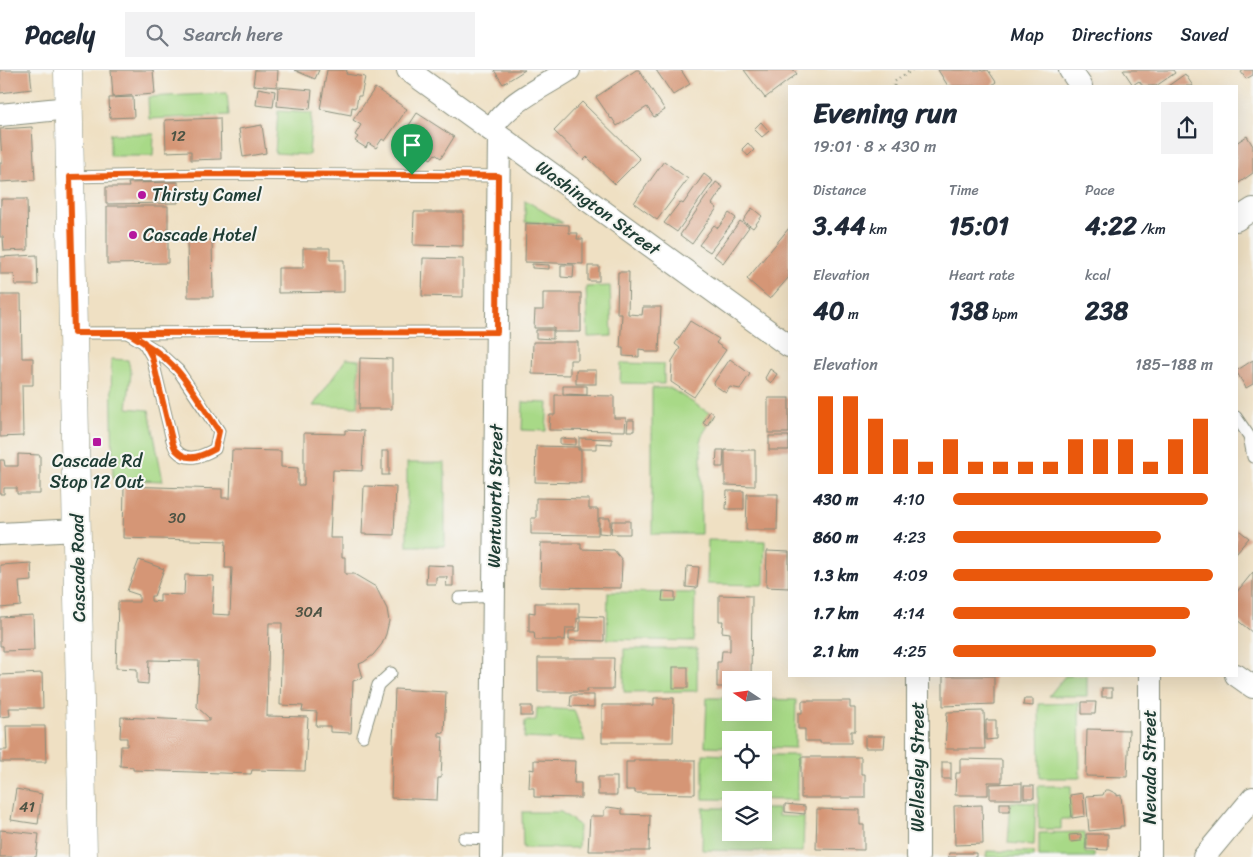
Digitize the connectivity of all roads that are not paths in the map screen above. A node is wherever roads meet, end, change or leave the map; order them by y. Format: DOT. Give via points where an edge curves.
graph roads {
  1 [pos="68,70"];
  2 [pos="408,70"];
  3 [pos="570,70"];
  4 [pos="1070,70"];
  5 [pos="1080,85"];
  6 [pos="69,108"];
  7 [pos="0,115"];
  8 [pos="495,133"];
  9 [pos="498,176"];
  10 [pos="70,177"];
  11 [pos="1253,209"];
  12 [pos="1238,219"];
  13 [pos="497,332"];
  14 [pos="74,333"];
  15 [pos="128,333"];
  16 [pos="144,342"];
  17 [pos="788,345"];
  18 [pos="1238,420"];
  19 [pos="1253,457"];
  20 [pos="78,530"];
  21 [pos="0,534"];
  22 [pos="494,596"];
  23 [pos="460,598"];
  24 [pos="391,672"];
  25 [pos="1238,676"];
  26 [pos="918,677"];
  27 [pos="1150,677"];
  28 [pos="1253,687"];
  29 [pos="363,736"];
  30 [pos="1253,798"];
  31 [pos="464,838"];
  32 [pos="491,848"];
  33 [pos="83,857"];
  34 [pos="918,857"];
  35 [pos="1150,857"];
  36 [pos="1204,857"];
  1 -- 6 [label="street, Cascade Road"];
  2 -- 8 [label="street, Washington Street"];
  3 -- 8 [label="street" via="501,116"];
  4 -- 5 [label="street"];
  6 -- 7 [label="street"];
  6 -- 10 [label="street, Cascade Road"];
  8 -- 9 [label="street, Wentworth Street"];
  8 -- 17 [label="street, Washington Street"];
  9 -- 10 [label="lane" via="209,174"];
  9 -- 13 [label="street, Wentworth Street"];
  10 -- 14 [label="street, Cascade Road"];
  11 -- 12 [label="street"];
  13 -- 15 [label="lane"];
  13 -- 22 [label="street, Wentworth Street"];
  14 -- 15 [label="lane"];
  14 -- 20 [label="street, Cascade Road"];
  15 -- 16 [label="lane"];
  16 -- 16 [label="lane" via="178,370 214,423 219,431 215,449 202,456 188,457 177,451 152,357"];
  18 -- 19 [label="lane" via="1249,436"];
  20 -- 21 [label="street"];
  20 -- 33 [label="street, Cascade Road"];
  22 -- 23 [label="lane"];
  22 -- 32 [label="street, Wentworth Street"];
  24 -- 29 [label="lane" via="378,685"];
  25 -- 28 [label="street"];
  26 -- 34 [label="street, Wellesley Street"];
  27 -- 35 [label="street, Nevada Street"];
  30 -- 36 [label="street"];
  31 -- 32 [label="lane"];
}
